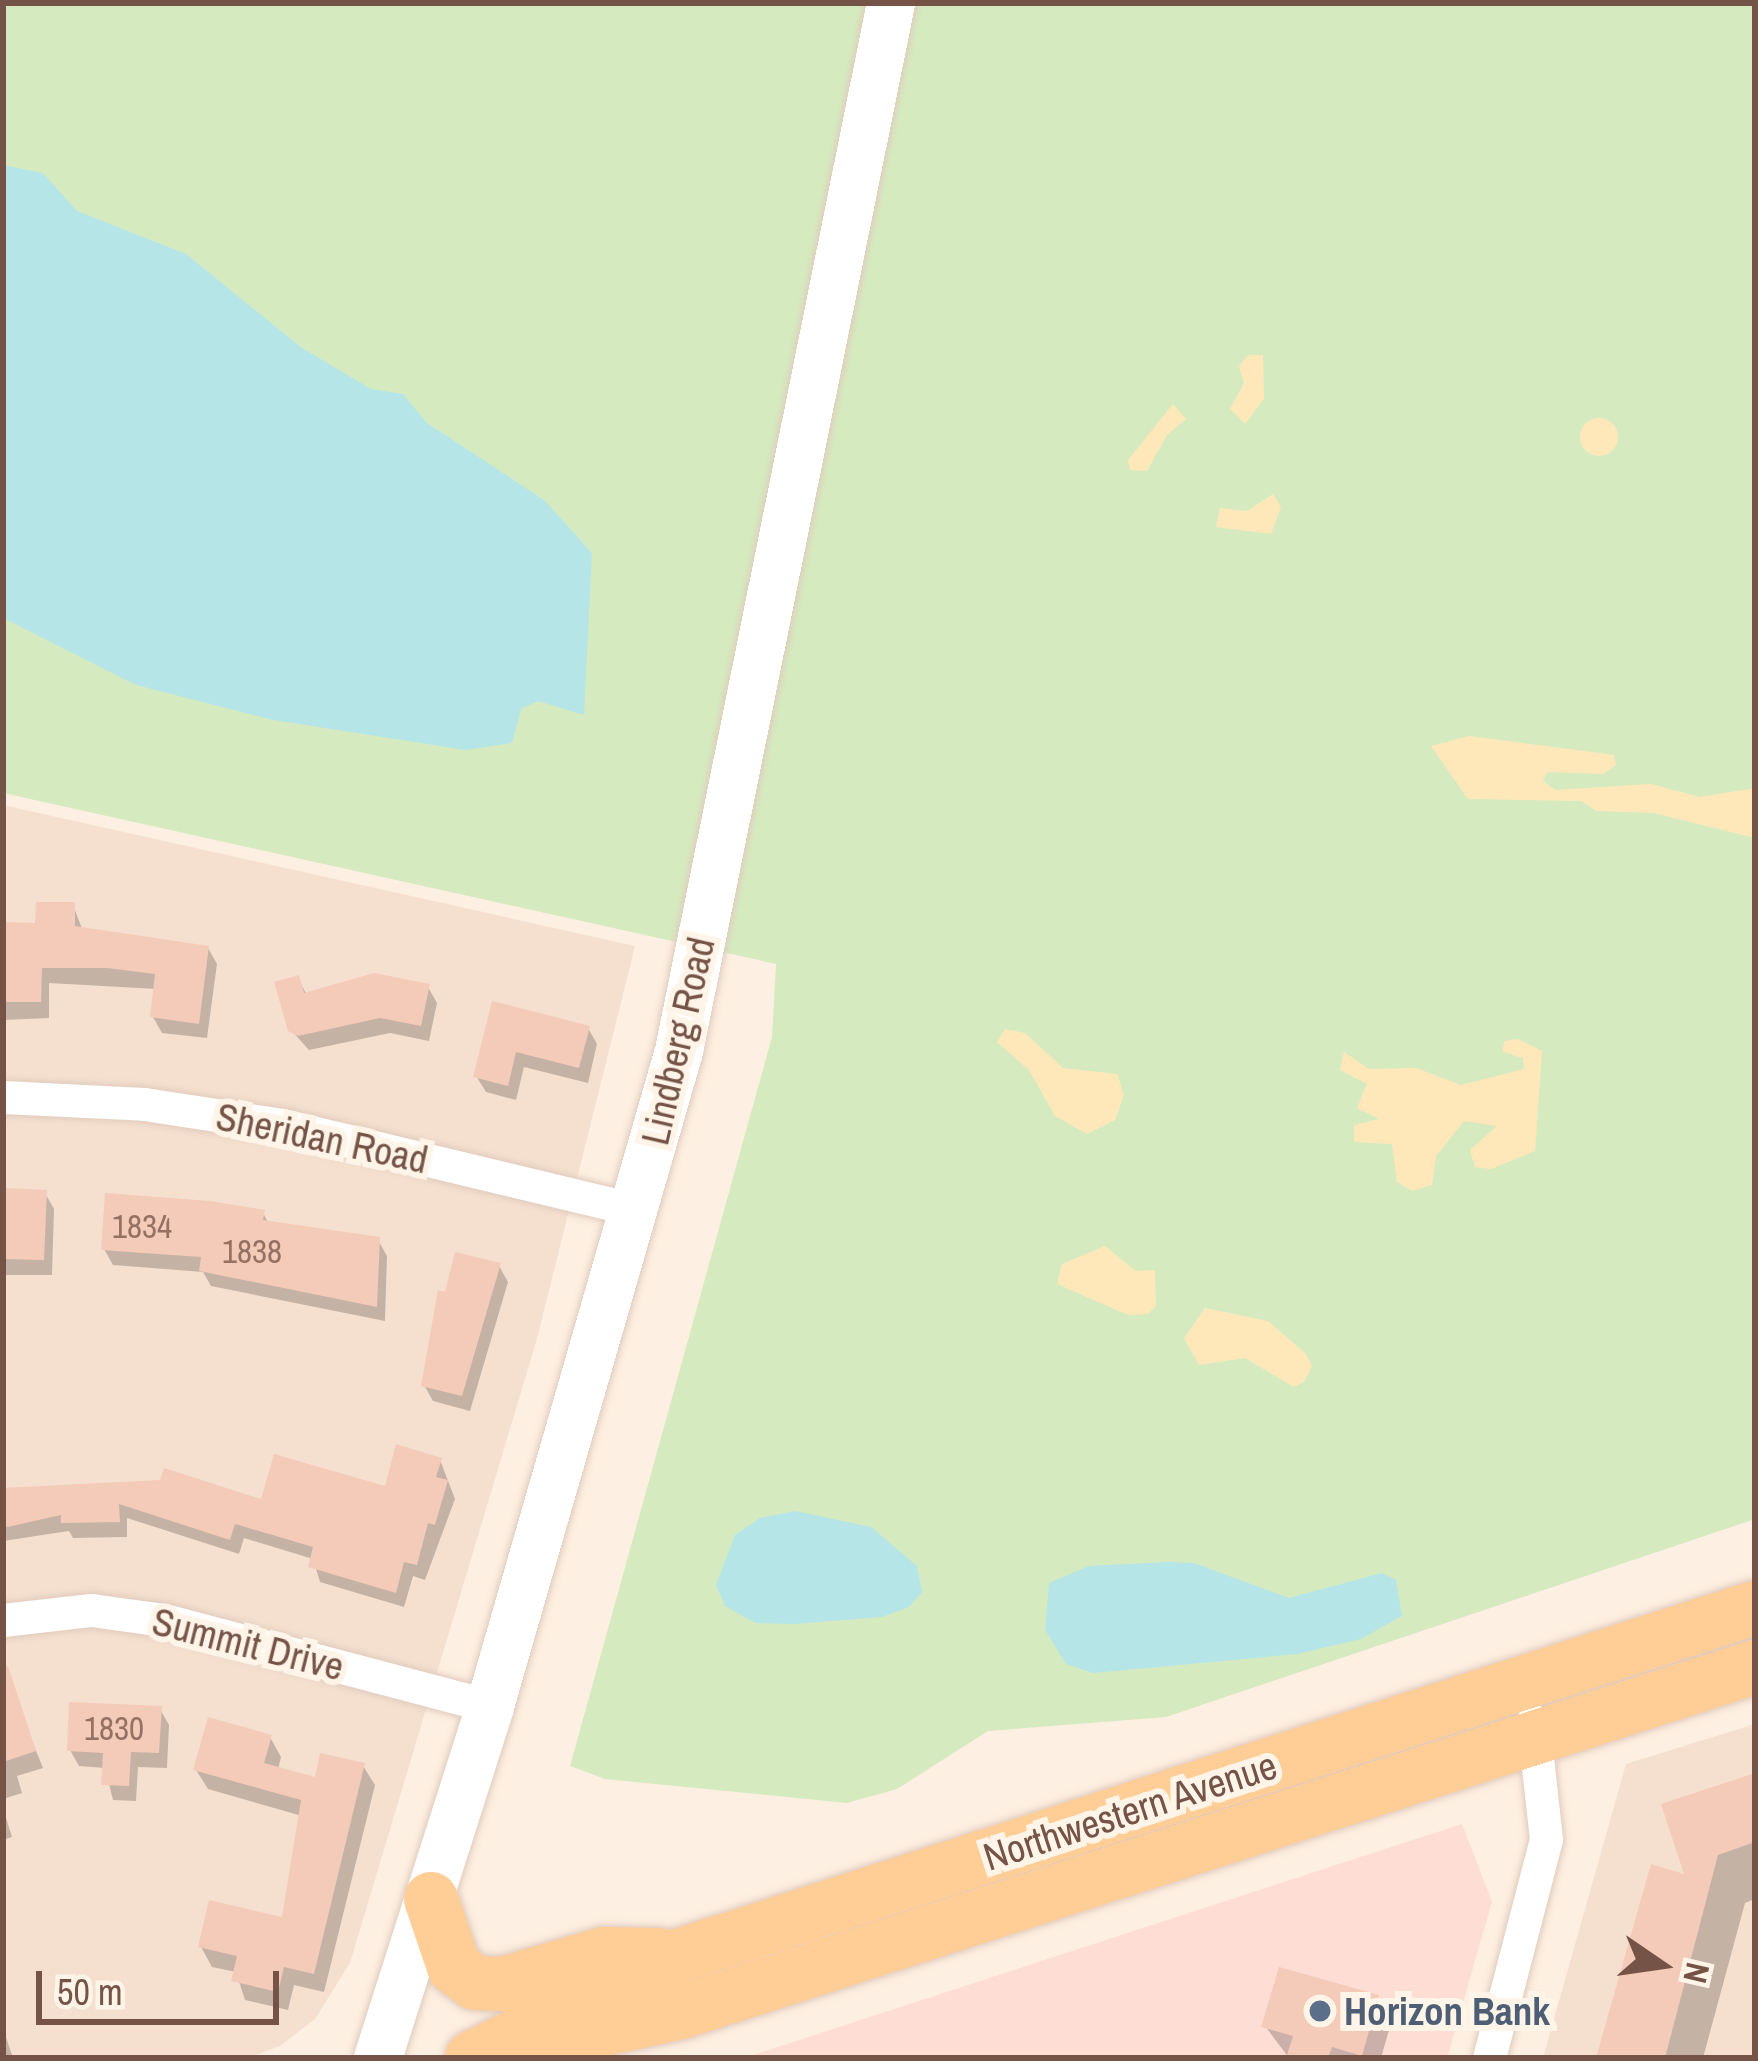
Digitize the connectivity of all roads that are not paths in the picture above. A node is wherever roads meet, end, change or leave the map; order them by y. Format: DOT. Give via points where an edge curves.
graph roads {
  1 [pos="891,3"];
  2 [pos="3,1096"];
  3 [pos="637,1210"];
  4 [pos="1755,1608"];
  5 [pos="3,1620"];
  6 [pos="1755,1667"];
  7 [pos="1522,1685"];
  8 [pos="490,1706"];
  9 [pos="1538,1737"];
  10 [pos="431,1899"];
  11 [pos="678,1956"];
  12 [pos="495,2050"];
  13 [pos="378,2058"];
  14 [pos="1489,2058"];
  1 -- 3 [label="main road, Lindberg Road" via="745,743"];
  2 -- 3 [label="street, Sheridan Road" via="144,1104 282,1125"];
  3 -- 8 [label="main road, Lindberg Road"];
  4 -- 7 [label="main road, Northwestern Avenue"];
  5 -- 8 [label="street, Summit Drive" via="91,1610 164,1620"];
  6 -- 9 [label="main road, Northwestern Avenue"];
  7 -- 9 [label="street"];
  7 -- 11 [label="main road, Northwestern Avenue"];
  8 -- 10 [label="main road, Lindberg Road"];
  9 -- 12 [label="main road, Northwestern Avenue" via="681,2012"];
  9 -- 14 [label="street" via="1546,1839"];
  10 -- 11 [label="main road" via="454,1967 486,1986 604,1954"];
  10 -- 13 [label="main road, Lindberg Road"];
  11 -- 12 [label="main road, Northwestern Avenue"];
}
